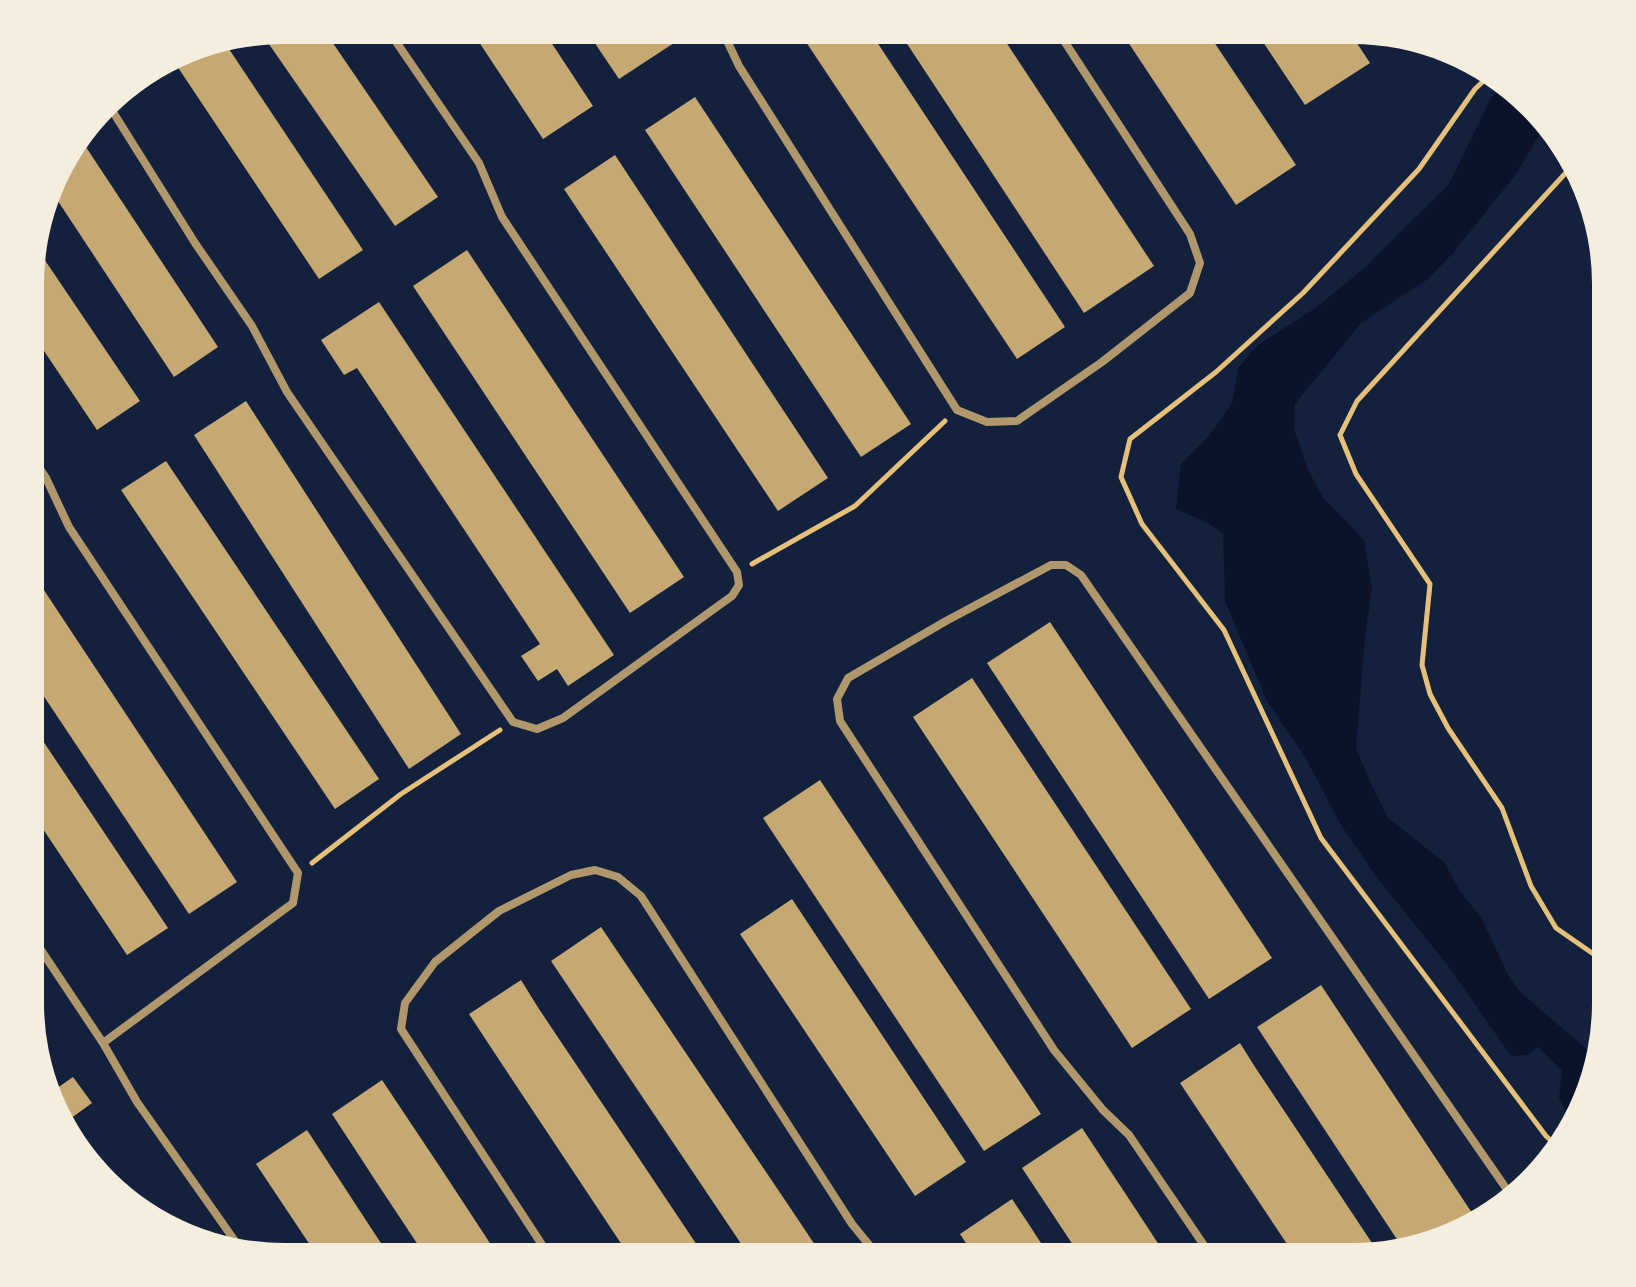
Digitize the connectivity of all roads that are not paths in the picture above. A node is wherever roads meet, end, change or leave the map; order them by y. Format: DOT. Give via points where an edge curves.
graph roads {
  1 [pos="398,45"];
  2 [pos="729,45"];
  3 [pos="1067,45"];
  4 [pos="115,115"];
  5 [pos="44,475"];
  6 [pos="45,956"];
  7 [pos="103,1043"];
  8 [pos="1505,1187"];
  9 [pos="232,1237"];
  10 [pos="540,1242"];
  11 [pos="867,1243"];
  12 [pos="1202,1243"];
  1 -- 4 [label="street" via="479,163 502,217 737,572 739,585 732,596 563,718 537,729 513,722 287,392 252,326"];
  2 -- 3 [label="street" via="957,410 987,422 1017,421 1102,362 1190,293 1200,263 1190,234"];
  5 -- 7 [label="street" via="69,527 298,873 293,903"];
  6 -- 7 [label="street"];
  7 -- 9 [label="street" via="137,1102"];
  8 -- 12 [label="street" via="1081,575 1066,565 1051,565 848,678 837,699 840,721 1054,1050 1129,1135"];
  10 -- 11 [label="street" via="401,1029 405,1003 435,962 499,911 571,875 595,870 618,877 641,896"];
}
